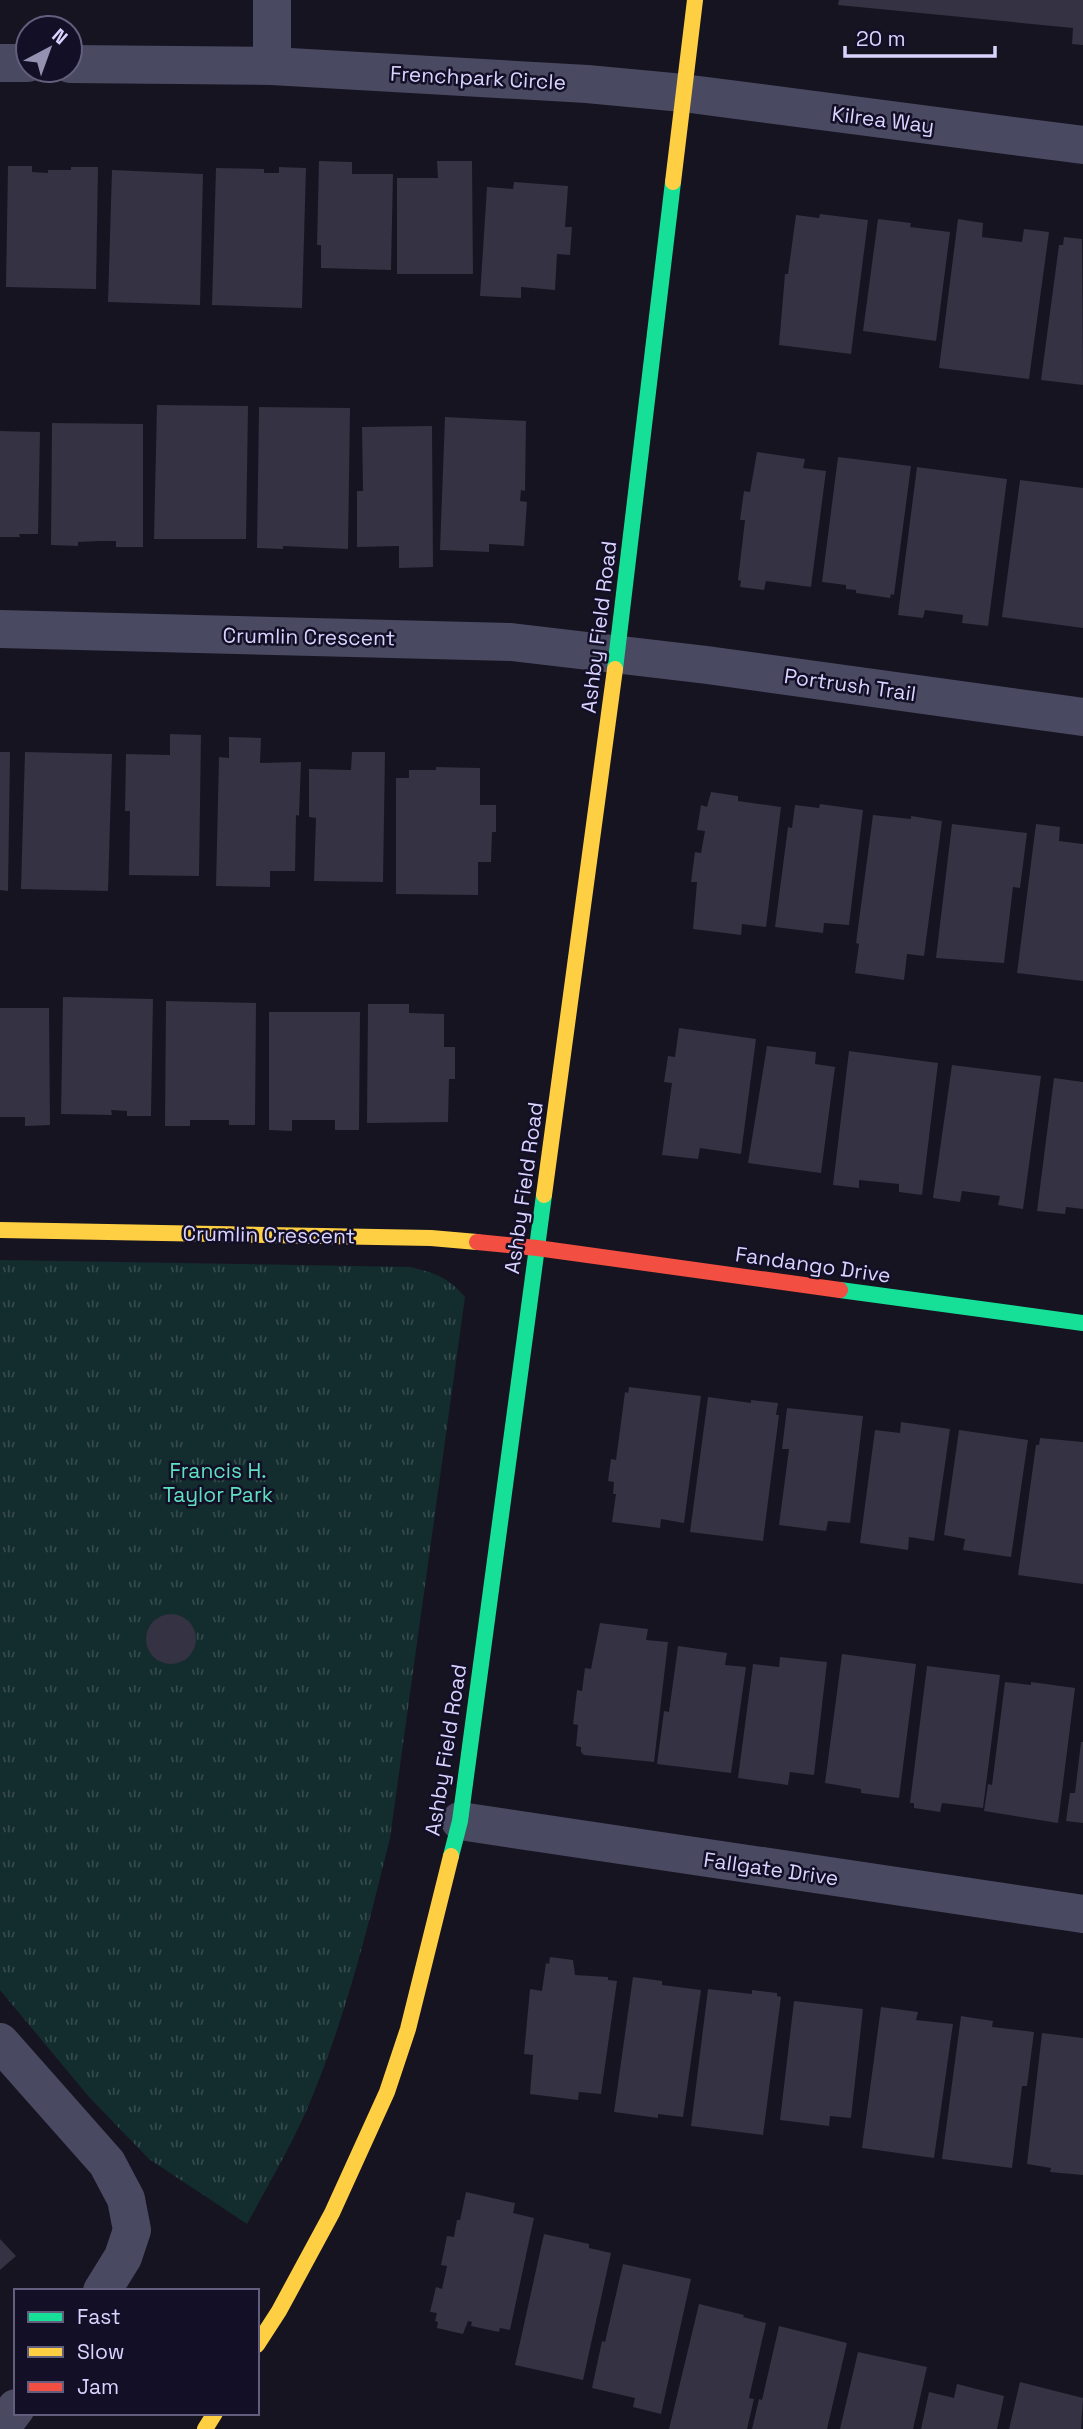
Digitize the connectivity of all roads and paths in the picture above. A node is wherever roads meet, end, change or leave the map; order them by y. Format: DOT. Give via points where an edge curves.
graph roads {
  1 [pos="272,0"];
  2 [pos="695,0"];
  3 [pos="84,64"];
  4 [pos="272,66"];
  5 [pos="683,93"];
  6 [pos="1083,145"];
  7 [pos="0,629"];
  8 [pos="617,655"];
  9 [pos="1083,717"];
  10 [pos="0,1230"];
  11 [pos="537,1248"];
  12 [pos="1083,1323"];
  13 [pos="460,1821"];
  14 [pos="1083,1914"];
  15 [pos="0,2042"];
  16 [pos="103,2289"];
  17 [pos="259,2342"];
  18 [pos="14,2411"];
  19 [pos="0,2429"];
  1 -- 4 [label="street"];
  2 -- 5 [label="street, Ashby Field Road"];
  3 -- 4 [label="street, Frenchpark Circle"];
  4 -- 5 [label="street, Frenchpark Circle"];
  5 -- 6 [label="street, Kilrea Way"];
  5 -- 8 [label="street, Ashby Field Road"];
  7 -- 8 [label="street, Crumlin Crescent" via="511,642"];
  8 -- 9 [label="street, Portrush Trail"];
  8 -- 11 [label="street, Ashby Field Road"];
  10 -- 11 [label="street, Crumlin Crescent" via="431,1238"];
  11 -- 12 [label="street, Fandango Drive"];
  11 -- 13 [label="street, Ashby Field Road"];
  13 -- 14 [label="street, Fallgate Drive"];
  13 -- 17 [label="street, Ashby Field Road" via="408,2029 387,2092 332,2213"];
  15 -- 16 [label="street" via="107,2163 126,2199 132,2230 123,2257"];
  18 -- 19 [label="street"];
}
